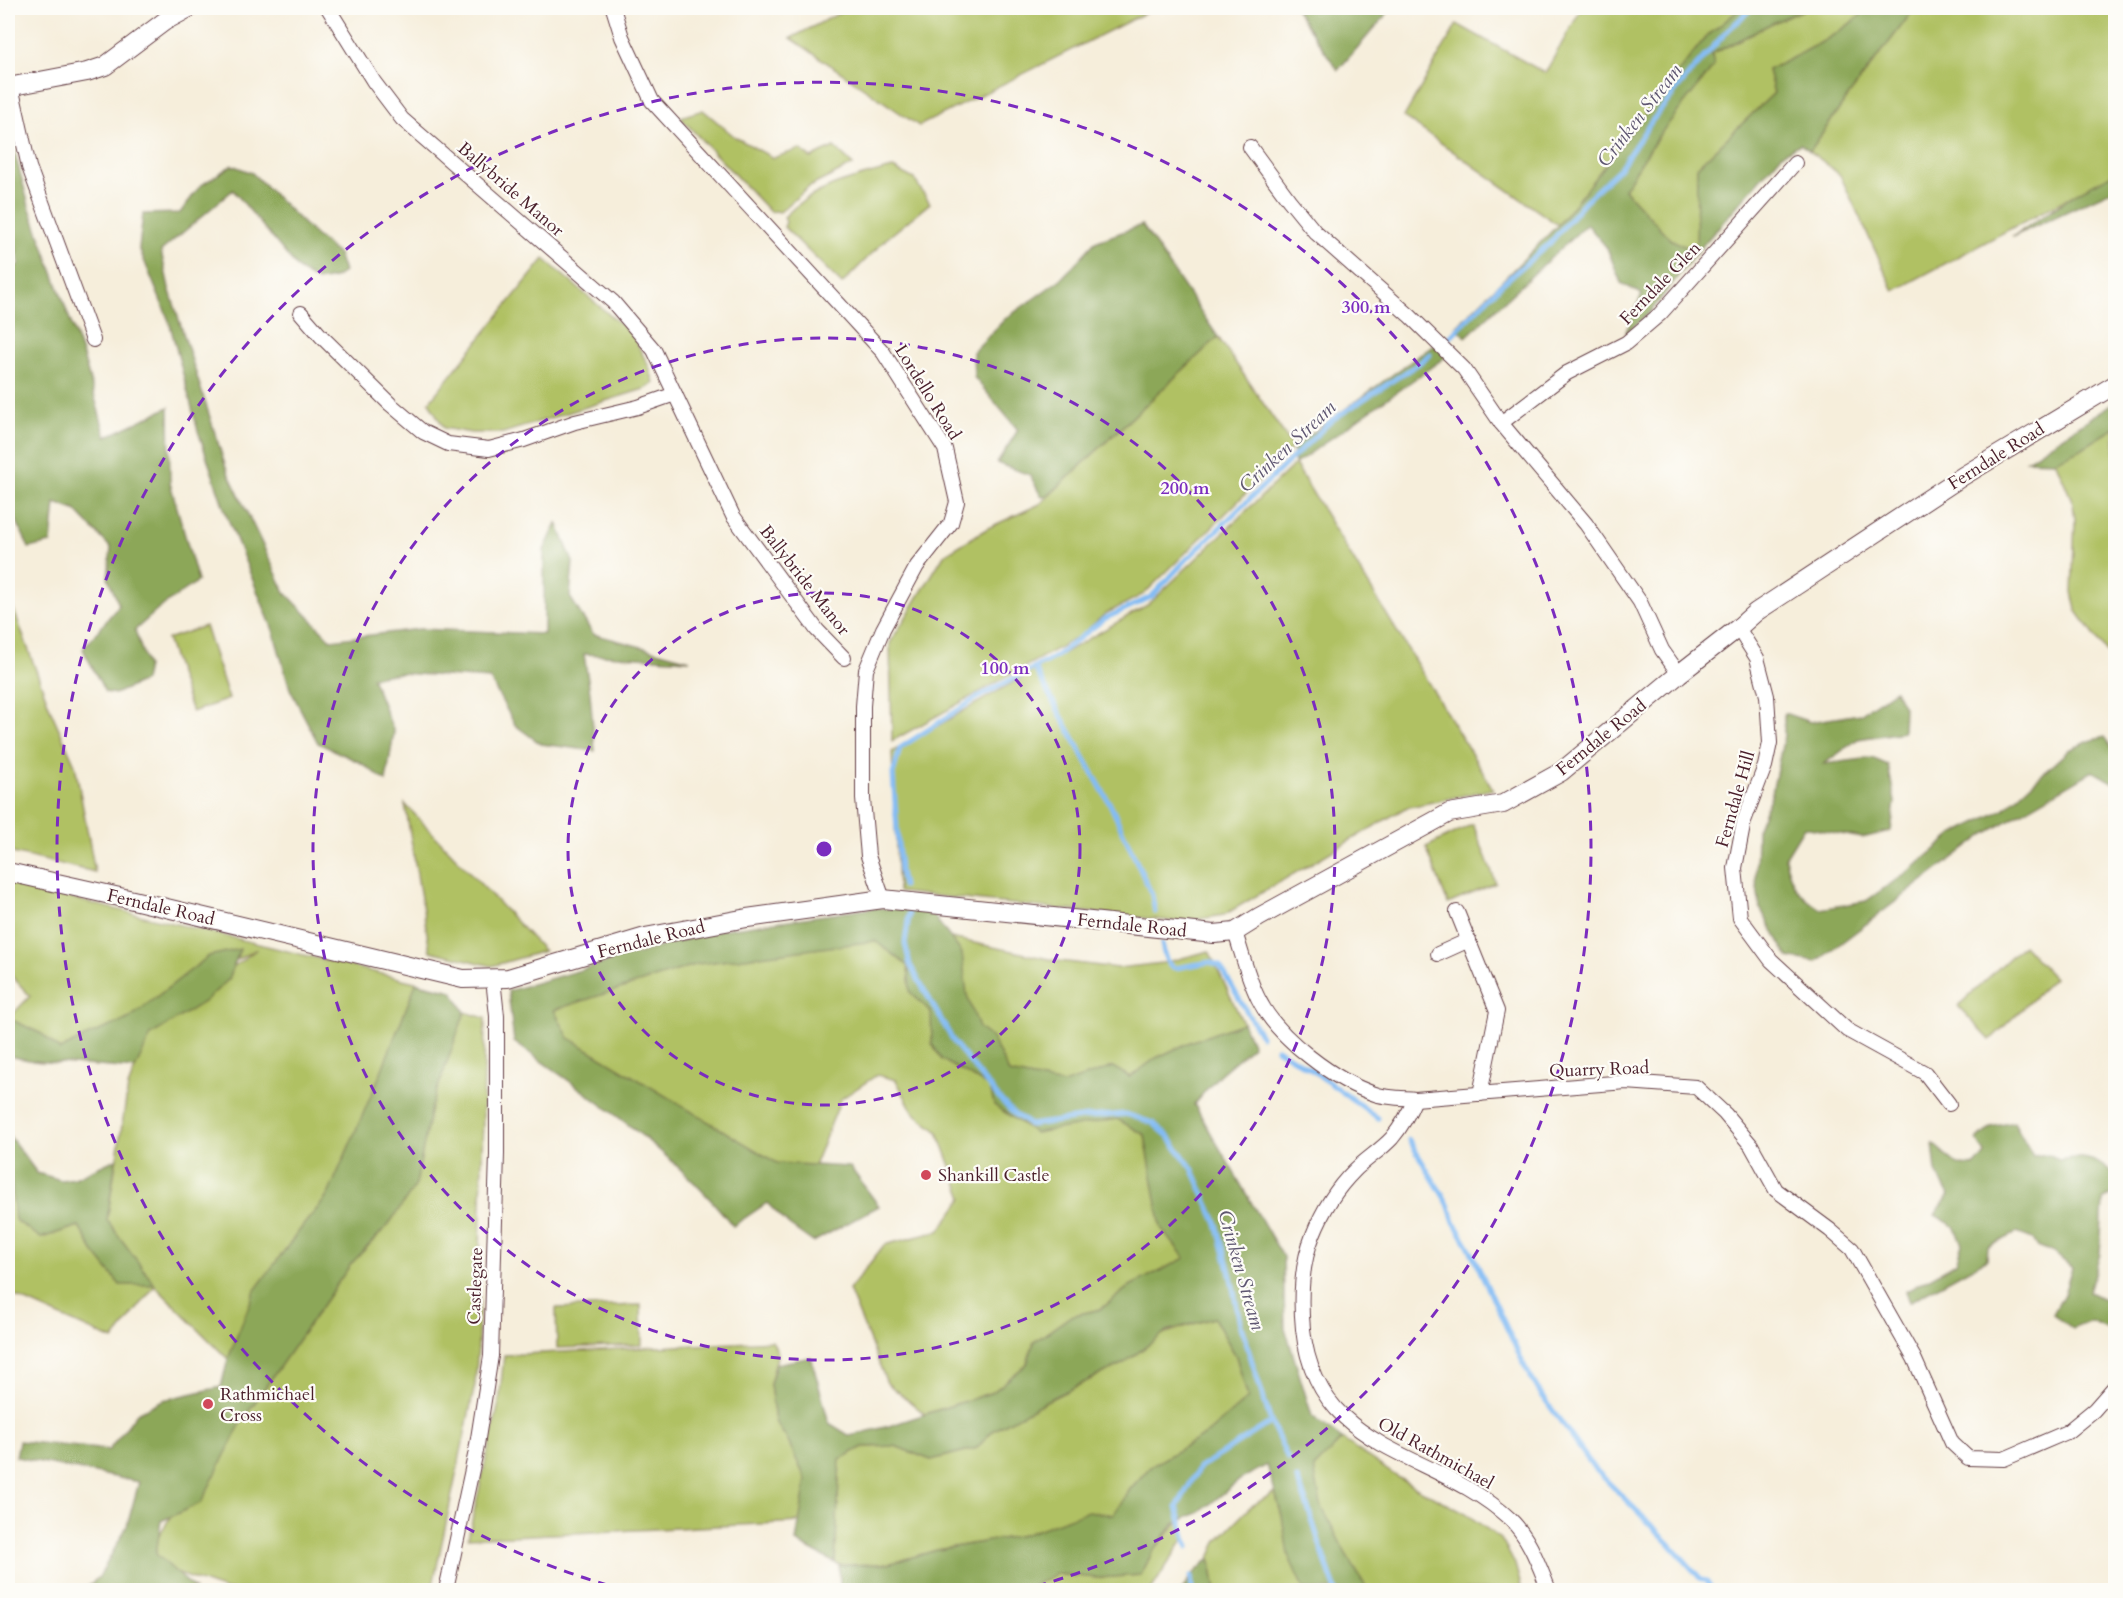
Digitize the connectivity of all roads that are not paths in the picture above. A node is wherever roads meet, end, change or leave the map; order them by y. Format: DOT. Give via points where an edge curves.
graph roads {
  1 [pos="189,8"];
  2 [pos="328,8"];
  3 [pos="613,8"];
  4 [pos="10,86"];
  5 [pos="1250,147"];
  6 [pos="1795,163"];
  7 [pos="301,313"];
  8 [pos="93,340"];
  9 [pos="2115,384"];
  10 [pos="675,394"];
  11 [pos="1502,423"];
  12 [pos="1738,628"];
  13 [pos="844,658"];
  14 [pos="1678,674"];
  15 [pos="8,872"];
  16 [pos="883,899"];
  17 [pos="1457,912"];
  18 [pos="1235,932"];
  19 [pos="1469,940"];
  20 [pos="1438,954"];
  21 [pos="493,979"];
  22 [pos="1480,1094"];
  23 [pos="1415,1099"];
  24 [pos="1949,1104"];
  25 [pos="2115,1385"];
  26 [pos="447,1590"];
  27 [pos="1549,1590"];
  1 -- 4 [label="street" via="105,66"];
  2 -- 10 [label="street, Ballybride Manor" via="402,119 613,302 654,350"];
  3 -- 16 [label="street, Lordello Road" via="652,101 883,352 945,449 957,502 951,523 917,566 866,670 863,799 868,856"];
  4 -- 8 [label="street" via="28,167"];
  5 -- 11 [label="street" via="1316,232 1464,369"];
  6 -- 11 [label="street, Ferndale Glen" via="1660,314 1626,343 1567,373"];
  7 -- 10 [label="street" via="390,404 423,432 448,444 489,448"];
  9 -- 12 [label="street, Ferndale Road" via="1835,558"];
  10 -- 13 [label="street, Ballybride Manor" via="733,516 817,630"];
  11 -- 14 [label="street" via="1586,524 1640,602"];
  12 -- 14 [label="street, Ferndale Road"];
  12 -- 24 [label="street, Ferndale Hill" via="1756,658 1767,696 1770,743 1744,821 1735,868 1740,918 1771,960 1847,1030 1925,1072"];
  14 -- 18 [label="street, Ferndale Road" via="1561,772 1503,804 1449,813"];
  15 -- 21 [label="street, Ferndale Road" via="412,968 463,979"];
  16 -- 18 [label="street, Ferndale Road" via="1214,934"];
  16 -- 21 [label="street, Ferndale Road" via="747,918 645,938"];
  17 -- 19 [label="street"];
  18 -- 23 [label="street, Quarry Road" via="1258,999 1297,1047 1353,1086 1381,1096"];
  19 -- 20 [label="street"];
  19 -- 22 [label="street" via="1497,1011"];
  21 -- 26 [label="street, Castlegate" via="497,1016 497,1136 491,1356"];
  22 -- 23 [label="street, Quarry Road"];
  22 -- 25 [label="street, Quarry Road" via="1626,1082 1696,1087 1751,1145 1776,1190 1852,1249 1914,1358 1952,1443 1968,1458 2004,1458 2067,1432 2094,1410"];
  23 -- 27 [label="street, Old Rathmichael" via="1391,1139 1354,1171 1331,1199 1313,1236 1304,1267 1305,1354 1318,1387 1350,1424 1372,1440 1450,1479 1511,1521 1534,1553"];
}
